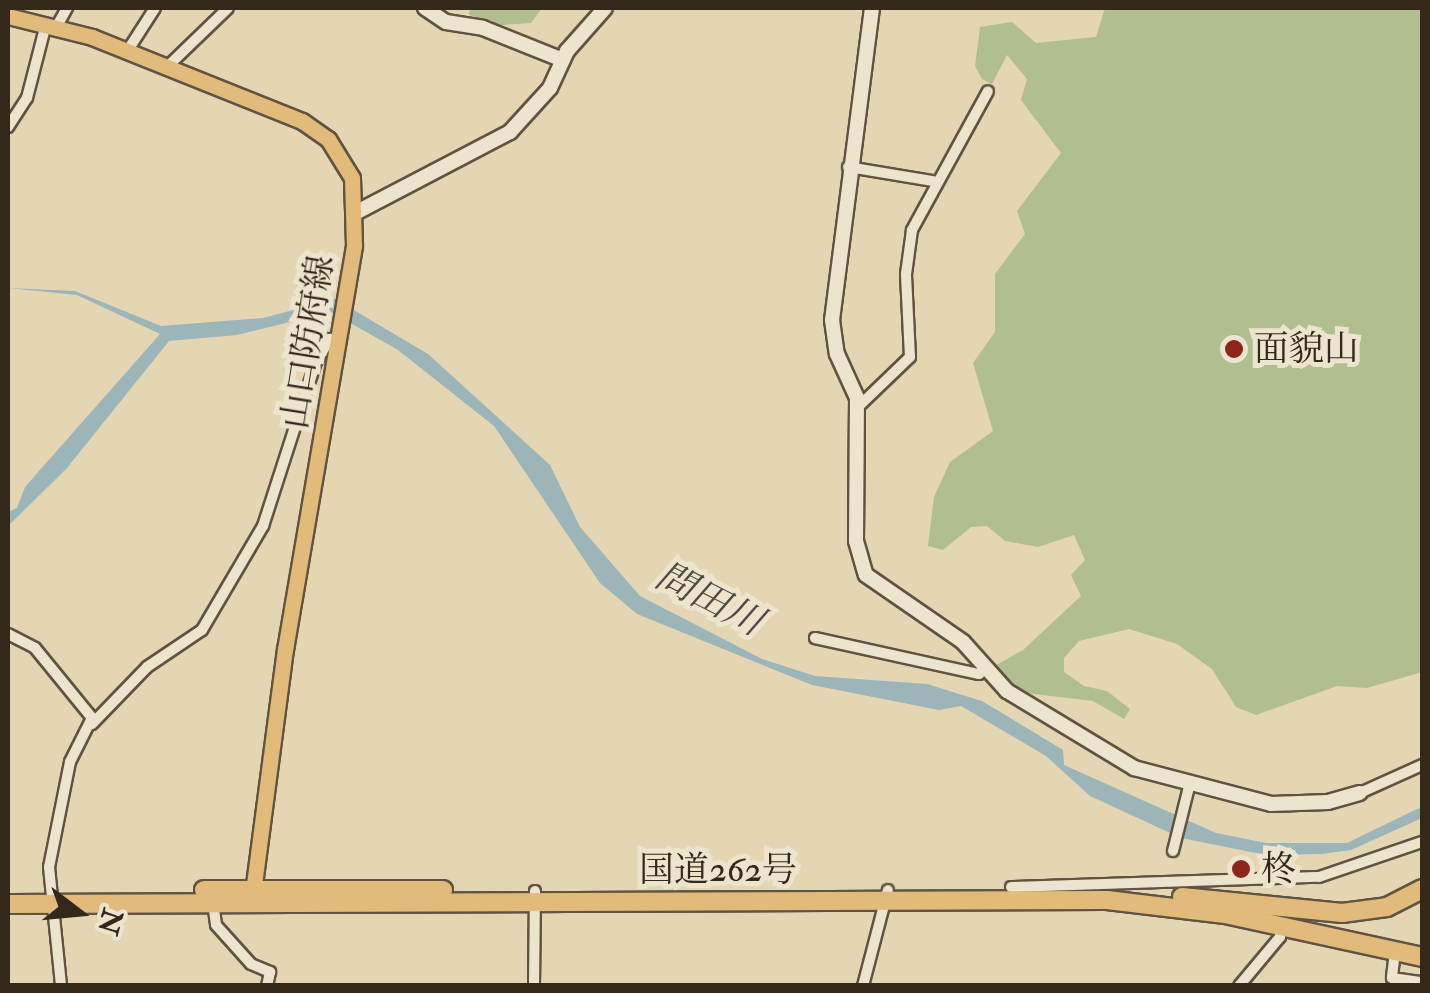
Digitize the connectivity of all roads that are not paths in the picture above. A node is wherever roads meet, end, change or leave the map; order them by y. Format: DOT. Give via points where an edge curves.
graph roads {
  1 [pos="68,8"];
  2 [pos="156,8"];
  3 [pos="228,8"];
  4 [pos="425,8"];
  5 [pos="605,8"];
  6 [pos="872,8"];
  7 [pos="8,16"];
  8 [pos="51,25"];
  9 [pos="128,50"];
  10 [pos="563,60"];
  11 [pos="168,66"];
  12 [pos="988,91"];
  13 [pos="8,127"];
  14 [pos="848,167"];
  15 [pos="933,180"];
  16 [pos="357,212"];
  17 [pos="339,340"];
  18 [pos="858,407"];
  19 [pos="8,634"];
  20 [pos="815,638"];
  21 [pos="986,669"];
  22 [pos="92,724"];
  23 [pos="1422,765"];
  24 [pos="1188,789"];
  25 [pos="1360,792"];
  26 [pos="1422,842"];
  27 [pos="1174,849"];
  28 [pos="1010,888"];
  29 [pos="1422,888"];
  30 [pos="8,892"];
  31 [pos="252,896"];
  32 [pos="535,896"];
  33 [pos="887,896"];
  34 [pos="1182,896"];
  35 [pos="52,898"];
  36 [pos="213,902"];
  37 [pos="8,904"];
  38 [pos="1281,925"];
  39 [pos="1422,946"];
  40 [pos="1394,956"];
  41 [pos="1422,957"];
  42 [pos="1422,967"];
  43 [pos="1422,982"];
  44 [pos="61,986"];
  45 [pos="266,986"];
  46 [pos="534,986"];
  47 [pos="863,986"];
  48 [pos="1239,986"];
  1 -- 8 [label="street"];
  2 -- 9 [label="street"];
  3 -- 11 [label="street"];
  4 -- 10 [label="street" via="446,22 483,28"];
  5 -- 10 [label="street"];
  6 -- 14 [label="street"];
  7 -- 8 [label="main road, 山口防府線"];
  8 -- 9 [label="main road, 山口防府線"];
  8 -- 13 [label="street" via="27,98"];
  9 -- 11 [label="main road, 山口防府線"];
  10 -- 16 [label="street" via="550,88 498,142"];
  11 -- 16 [label="main road, 山口防府線" via="316,129 346,164"];
  12 -- 15 [label="street"];
  14 -- 15 [label="street"];
  14 -- 18 [label="street" via="832,338"];
  15 -- 18 [label="street" via="906,254 910,357"];
  16 -- 17 [label="main road, 山口防府線"];
  17 -- 22 [label="street" via="330,339 316,362 263,526 202,630 148,667"];
  17 -- 31 [label="main road, 山口防府線" via="285,649"];
  18 -- 21 [label="street" via="860,564 878,587 964,642"];
  19 -- 22 [label="street" via="35,648"];
  20 -- 21 [label="street" via="978,674"];
  21 -- 24 [label="street" via="1078,739"];
  22 -- 35 [label="street" via="64,784"];
  23 -- 25 [label="street"];
  24 -- 25 [label="street" via="1284,805"];
  24 -- 27 [label="street"];
  26 -- 28 [label="street" via="1319,878"];
  28 -- 33 [label="highway, 国道262号"];
  28 -- 34 [label="highway, 国道262号"];
  29 -- 34 [label="highway" via="1387,906 1342,913"];
  30 -- 35 [label="highway, 国道262号"];
  31 -- 32 [label="highway, 国道262号"];
  31 -- 35 [label="highway, 国道262号"];
  31 -- 36 [label="highway, 国道262号"];
  32 -- 33 [label="highway, 国道262号"];
  32 -- 46 [label="street"];
  33 -- 38 [label="highway, 国道262号" via="1107,900"];
  33 -- 47 [label="street"];
  34 -- 39 [label="highway, 国道262号"];
  35 -- 36 [label="highway, 国道262号"];
  35 -- 37 [label="highway, 国道262号"];
  35 -- 44 [label="street"];
  36 -- 45 [label="street" via="216,925 251,964 270,972"];
  38 -- 40 [label="highway, 国道262号"];
  38 -- 48 [label="street" via="1280,937"];
  40 -- 41 [label="highway"];
  40 -- 42 [label="highway"];
  40 -- 43 [label="street" via="1392,978"];
}
